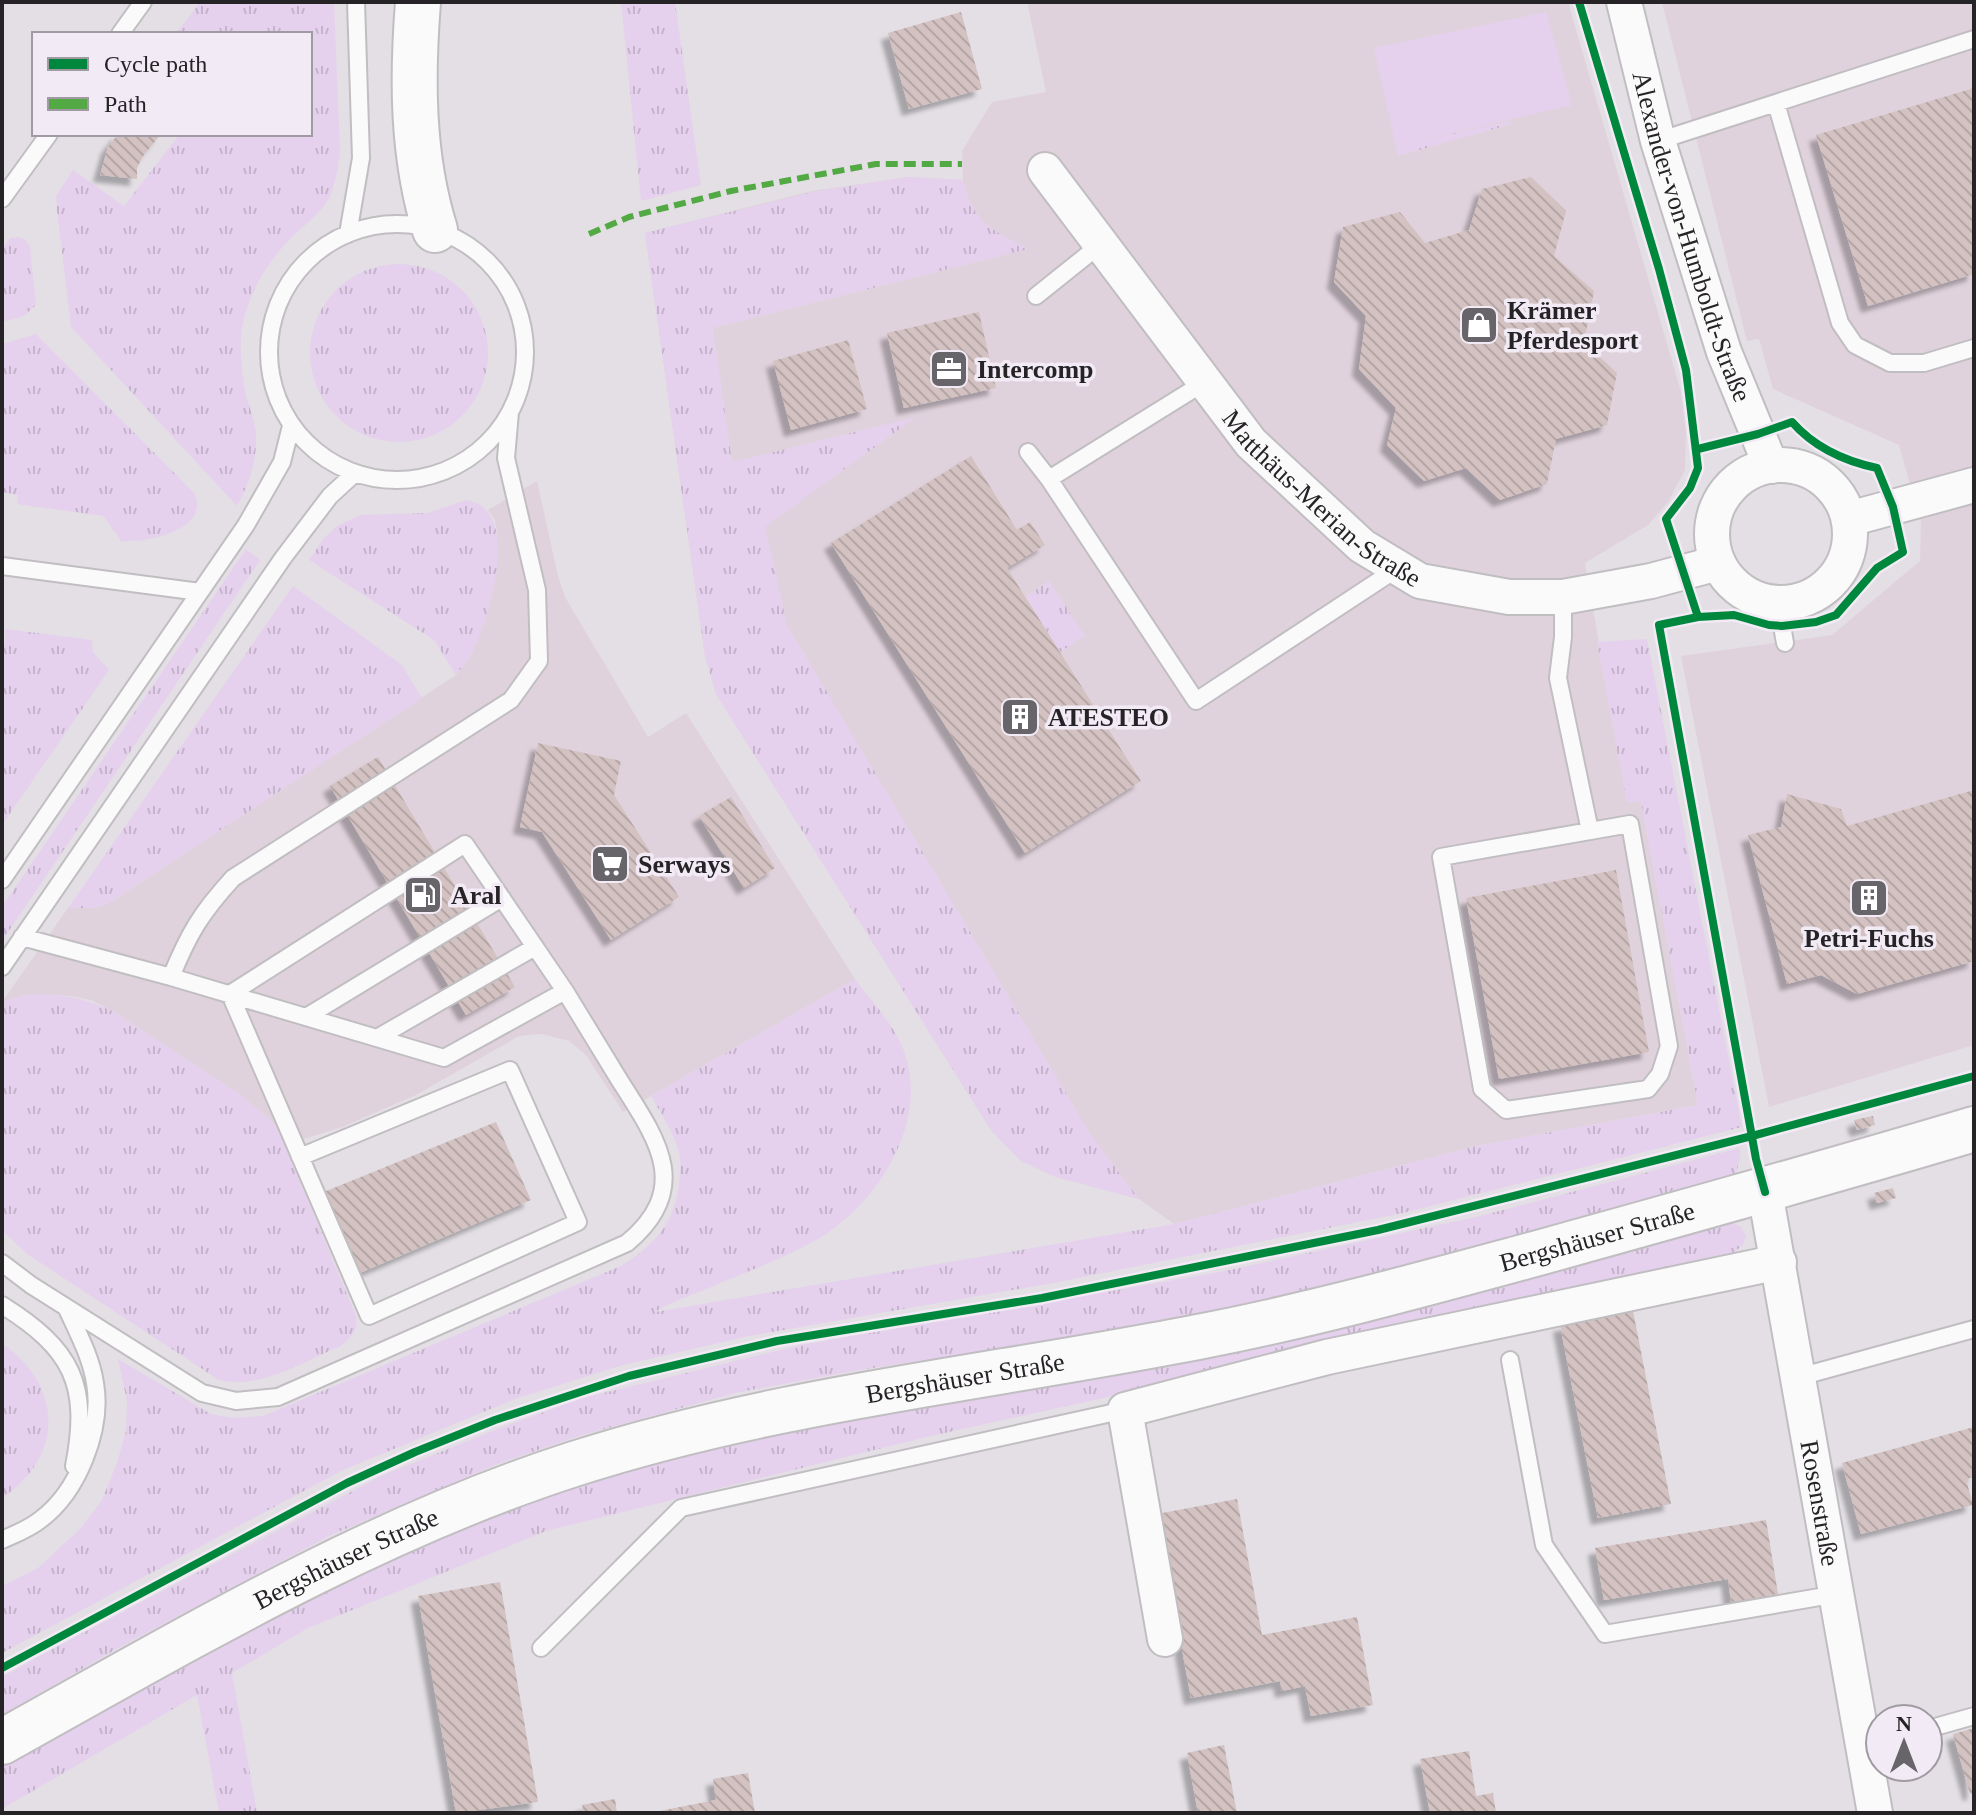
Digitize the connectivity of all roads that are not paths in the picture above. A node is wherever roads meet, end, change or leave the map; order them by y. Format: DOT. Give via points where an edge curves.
graph roads {
  1 [pos="143,2"];
  2 [pos="356,2"];
  3 [pos="418,2"];
  4 [pos="1624,2"];
  5 [pos="121,32"];
  6 [pos="1974,39"];
  7 [pos="1776,103"];
  8 [pos="48,136"];
  9 [pos="1658,141"];
  10 [pos="1045,170"];
  11 [pos="2,199"];
  12 [pos="435,230"];
  13 [pos="348,234"];
  14 [pos="1101,244"];
  15 [pos="1036,296"];
  16 [pos="1974,348"];
  17 [pos="1205,382"];
  18 [pos="510,412"];
  19 [pos="291,426"];
  20 [pos="1028,452"];
  21 [pos="1771,466"];
  22 [pos="354,474"];
  23 [pos="1049,479"];
  24 [pos="1974,485"];
  25 [pos="1849,519"];
  26 [pos="1718,563"];
  27 [pos="2,566"];
  28 [pos="1398,568"];
  29 [pos="200,592"];
  30 [pos="1563,597"];
  31 [pos="1778,603"];
  32 [pos="1785,643"];
  33 [pos="1590,831"];
  34 [pos="2,880"];
  35 [pos="502,898"];
  36 [pos="22,937"];
  37 [pos="535,947"];
  38 [pos="2,967"];
  39 [pos="171,977"];
  40 [pos="565,991"];
  41 [pos="230,994"];
  42 [pos="306,1017"];
  43 [pos="377,1038"];
  44 [pos="1974,1129"];
  45 [pos="300,1157"];
  46 [pos="1765,1192"];
  47 [pos="1779,1262"];
  48 [pos="2,1263"];
  49 [pos="2,1305"];
  50 [pos="67,1307"];
  51 [pos="1974,1329"];
  52 [pos="1510,1360"];
  53 [pos="1799,1377"];
  54 [pos="1125,1410"];
  55 [pos="69,1487"];
  56 [pos="2,1540"];
  57 [pos="1837,1594"];
  58 [pos="1165,1639"];
  59 [pos="541,1648"];
  60 [pos="1864,1710"];
  61 [pos="1974,1716"];
  62 [pos="1944,1724"];
  63 [pos="2,1742"];
  64 [pos="1874,1783"];
  65 [pos="1875,1813"];
  1 -- 5 [label="lane"];
  2 -- 13 [label="lane" via="361,158"];
  3 -- 12 [label="main road" via="415,114 424,195"];
  4 -- 9 [label="street, Alexander-von-Humboldt-Straße"];
  6 -- 7 [label="lane"];
  7 -- 9 [label="lane"];
  7 -- 16 [label="lane" via="1840,323 1855,345 1890,363 1924,363"];
  8 -- 11 [label="lane"];
  9 -- 21 [label="street, Alexander-von-Humboldt-Straße" via="1724,352"];
  10 -- 14 [label="street, Matthäus-Merian-Straße"];
  12 -- 13 [label="lane" via="377,225"];
  12 -- 18 [label="lane" via="469,246 496,272 515,303 525,340 523,377"];
  13 -- 19 [label="lane" via="315,253 289,281 273,316 268,354 274,391"];
  14 -- 15 [label="lane"];
  14 -- 17 [label="street, Matthäus-Merian-Straße"];
  17 -- 23 [label="lane"];
  17 -- 28 [label="street, Matthäus-Merian-Straße" via="1251,443 1362,546"];
  18 -- 22 [label="lane" via="488,443 458,465 423,478 386,480"];
  18 -- 39 [label="lane" via="506,458 537,590 539,661 511,700 233,878 189,934"];
  19 -- 22 [label="lane" via="317,453"];
  19 -- 29 [label="lane" via="282,462"];
  20 -- 23 [label="lane"];
  21 -- 25 [label="street" via="1812,472 1841,500"];
  21 -- 26 [label="street" via="1733,484 1720,501 1712,521"];
  22 -- 36 [label="lane" via="330,496 283,558"];
  23 -- 28 [label="lane" via="1196,701"];
  24 -- 25 [label="street"];
  25 -- 31 [label="street" via="1845,561 1834,579 1818,593"];
  26 -- 30 [label="street, Matthäus-Merian-Straße"];
  26 -- 31 [label="street" via="1742,592"];
  27 -- 29 [label="lane"];
  28 -- 30 [label="street, Matthäus-Merian-Straße" via="1420,581 1457,589 1509,597"];
  29 -- 34 [label="lane"];
  30 -- 33 [label="lane" via="1558,678"];
  31 -- 32 [label="lane"];
  33 -- 33 [label="lane" via="1441,857 1482,1089 1506,1110 1648,1089 1660,1074 1669,1046 1630,824"];
  35 -- 37 [label="lane"];
  35 -- 41 [label="lane" via="465,844"];
  35 -- 42 [label="lane"];
  36 -- 38 [label="lane"];
  36 -- 39 [label="lane"];
  37 -- 40 [label="lane"];
  37 -- 43 [label="lane"];
  39 -- 41 [label="lane"];
  40 -- 43 [label="lane" via="444,1058"];
  40 -- 50 [label="lane" via="658,1147 658,1205 648,1226 627,1243 278,1397 256,1401 202,1393"];
  41 -- 42 [label="lane"];
  41 -- 45 [label="lane"];
  42 -- 43 [label="lane"];
  44 -- 46 [label="main road, Bergshäuser Straße"];
  45 -- 45 [label="lane" via="369,1316 578,1222 510,1070"];
  46 -- 47 [label="street, Rosenstraße"];
  46 -- 63 [label="main road, Bergshäuser Straße" via="1404,1289 1213,1334 711,1425 575,1464 443,1513 325,1567"];
  47 -- 53 [label="street, Rosenstraße"];
  47 -- 54 [label="street" via="1327,1357"];
  48 -- 50 [label="lane"];
  49 -- 55 [label="lane" via="51,1342 74,1377 79,1432"];
  50 -- 55 [label="lane" via="91,1363 97,1403 91,1443"];
  51 -- 53 [label="lane"];
  52 -- 57 [label="lane" via="1544,1545 1605,1634"];
  53 -- 57 [label="street, Rosenstraße"];
  54 -- 58 [label="street"];
  54 -- 59 [label="lane" via="681,1508"];
  55 -- 56 [label="lane" via="39,1521"];
  57 -- 60 [label="street, Rosenstraße"];
  61 -- 62 [label="lane"];
  64 -- 65 [label="street, Rosenstraße"];
}
